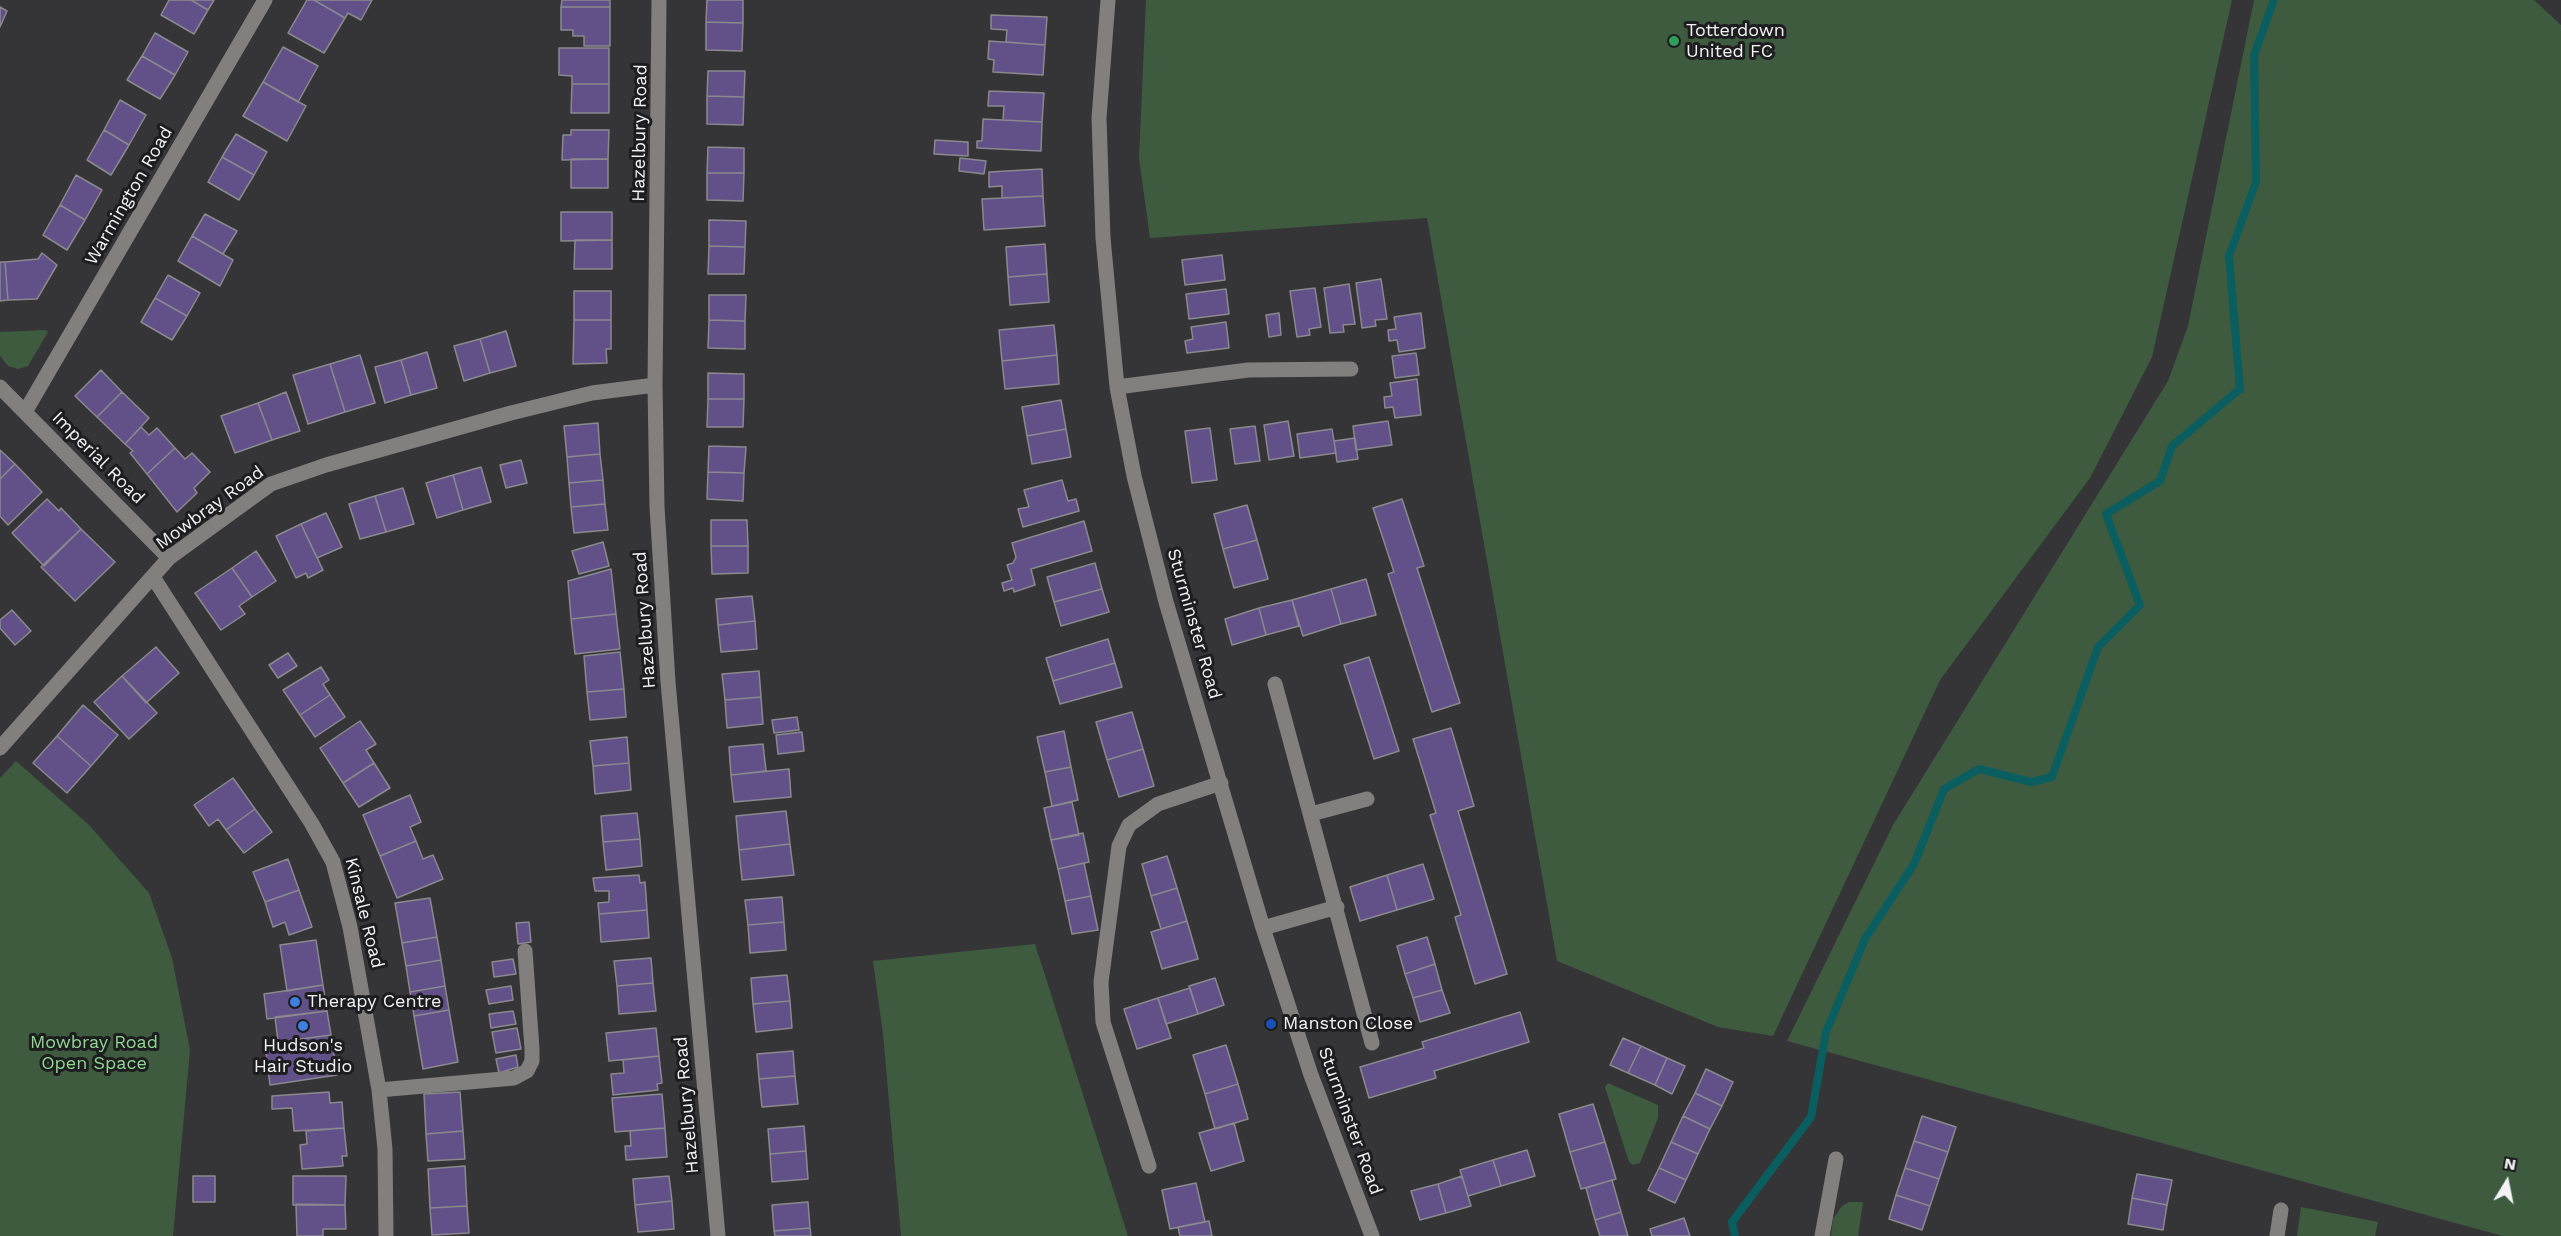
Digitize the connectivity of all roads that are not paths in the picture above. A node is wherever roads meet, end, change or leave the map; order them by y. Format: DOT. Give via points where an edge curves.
graph roads {
  1 [pos="266,0"];
  2 [pos="659,0"];
  3 [pos="1108,0"];
  4 [pos="1351,369"];
  5 [pos="655,385"];
  6 [pos="0,387"];
  7 [pos="1117,387"];
  8 [pos="25,412"];
  9 [pos="169,558"];
  10 [pos="153,577"];
  11 [pos="1275,684"];
  12 [pos="0,748"];
  13 [pos="1221,783"];
  14 [pos="1367,799"];
  15 [pos="1311,814"];
  16 [pos="1337,907"];
  17 [pos="1263,928"];
  18 [pos="525,951"];
  19 [pos="1372,1043"];
  20 [pos="380,1090"];
  21 [pos="1836,1159"];
  22 [pos="1149,1166"];
  23 [pos="2281,1210"];
  24 [pos="386,1236"];
  25 [pos="718,1236"];
  26 [pos="1372,1236"];
  27 [pos="1822,1236"];
  28 [pos="2277,1236"];
  1 -- 8 [label="street, Warmington Road"];
  2 -- 5 [label="street, Hazelbury Road"];
  3 -- 7 [label="street, Sturminster Road" via="1099,118 1102,237"];
  4 -- 7 [label="street" via="1248,370"];
  5 -- 9 [label="street, Mowbray Road" via="592,393 326,465 271,484"];
  5 -- 25 [label="street, Hazelbury Road" via="657,507 668,670"];
  6 -- 8 [label="street, Imperial Road"];
  7 -- 13 [label="street, Sturminster Road" via="1134,476 1166,602"];
  8 -- 9 [label="street, Imperial Road"];
  9 -- 10 [label="street, Mowbray Road"];
  10 -- 12 [label="street, Mowbray Road"];
  10 -- 20 [label="street, Kinsale Road" via="333,862 350,927"];
  11 -- 15 [label="street"];
  13 -- 17 [label="street, Sturminster Road"];
  13 -- 22 [label="street" via="1158,804 1129,825 1119,846 1101,982 1103,1022"];
  14 -- 15 [label="street"];
  15 -- 16 [label="street"];
  16 -- 17 [label="street"];
  16 -- 19 [label="street"];
  17 -- 26 [label="street, Sturminster Road" via="1311,1075"];
  18 -- 20 [label="street" via="532,1049 527,1071 514,1078"];
  20 -- 24 [label="street, Kinsale Road"];
  21 -- 27 [label="street"];
  23 -- 28 [label="street"];
}
